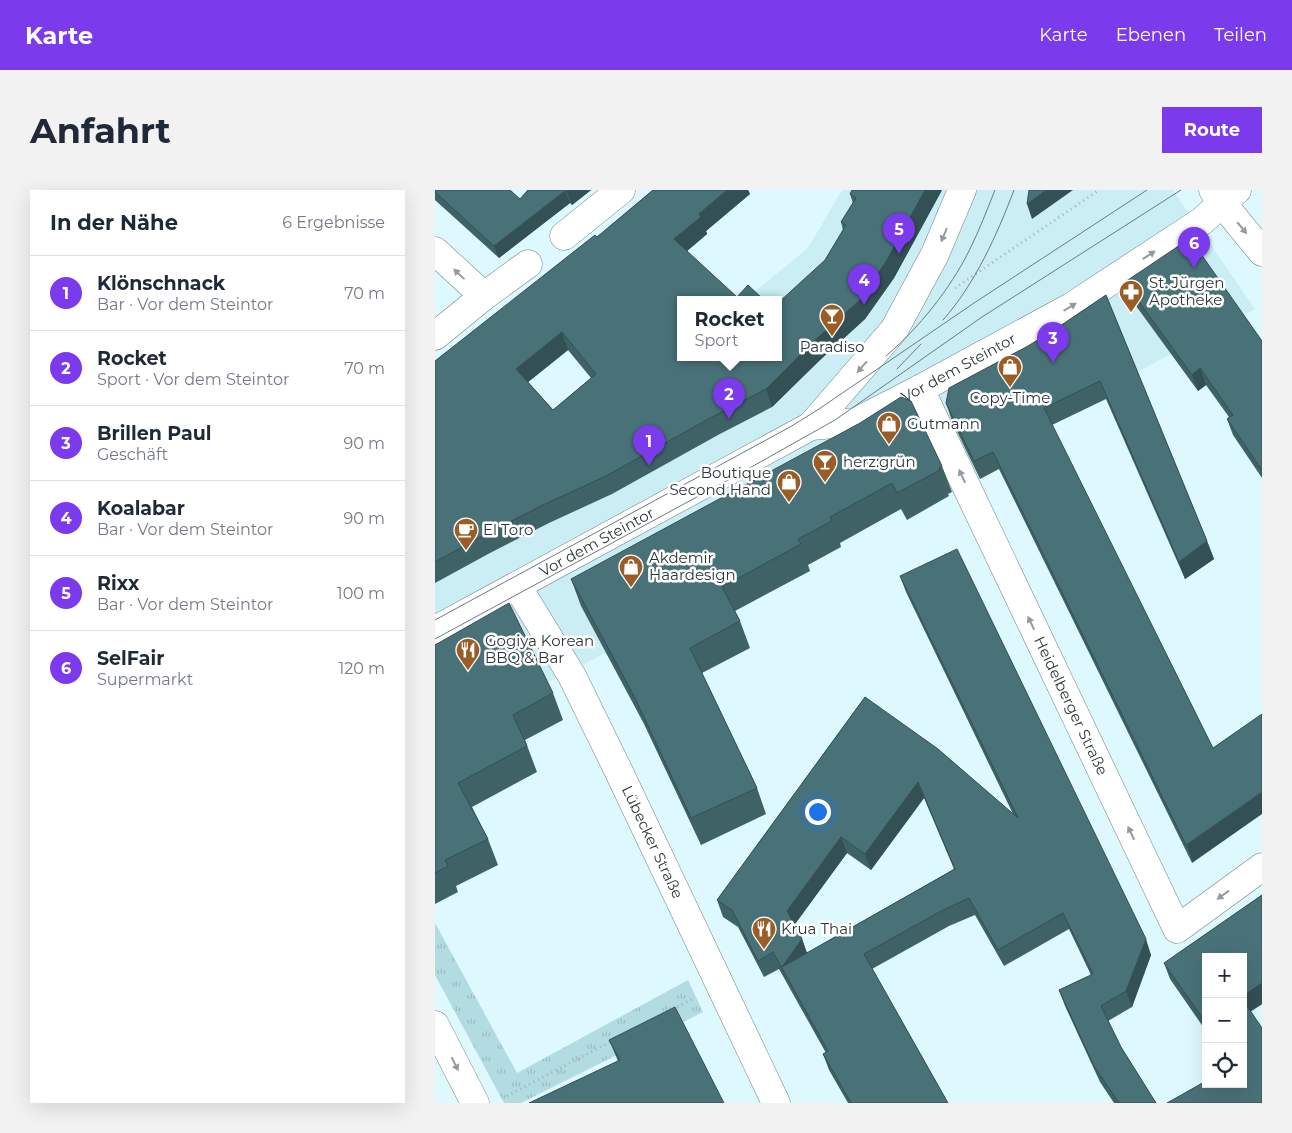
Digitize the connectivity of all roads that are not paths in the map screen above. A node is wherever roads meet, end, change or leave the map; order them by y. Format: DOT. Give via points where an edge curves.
graph roads {
  1 [pos="621,190"];
  2 [pos="962,190"];
  3 [pos="1224,194"];
  4 [pos="564,236"];
  5 [pos="435,251"];
  6 [pos="1262,252"];
  7 [pos="528,264"];
  8 [pos="484,296"];
  9 [pos="435,336"];
  10 [pos="920,389"];
  11 [pos="811,426"];
  12 [pos="517,586"];
  13 [pos="435,630"];
  14 [pos="1262,867"];
  15 [pos="435,1025"];
  16 [pos="475,1103"];
  17 [pos="776,1103"];
  1 -- 4 [label="street"];
  2 -- 11 [label="street, Vor dem Steintor, one-way" via="935,254 894,330"];
  3 -- 6 [label="street, one-way"];
  10 -- 3 [label="street, Vor dem Steintor, one-way" via="1071,307 1202,221"];
  8 -- 5 [label="street, one-way"];
  7 -- 8 [label="street"];
  8 -- 9 [label="street"];
  10 -- 11 [label="street, Vor dem Steintor" via="856,422"];
  14 -- 10 [label="street, Heidelberger Straße, one-way" via="1177,929"];
  11 -- 12 [label="street, Vor dem Steintor"];
  12 -- 13 [label="street, Vor dem Steintor"];
  12 -- 17 [label="street, Lübecker Straße" via="571,676"];
  15 -- 16 [label="street, one-way"];
}
